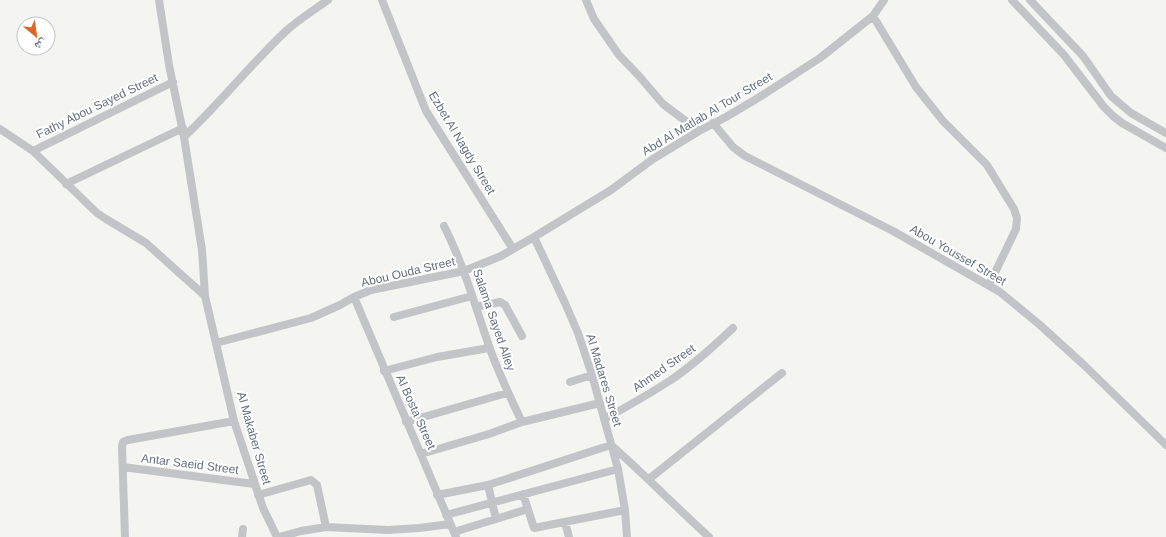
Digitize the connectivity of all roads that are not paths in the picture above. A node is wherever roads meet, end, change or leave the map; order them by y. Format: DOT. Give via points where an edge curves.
graph roads {
  1 [pos="159,0"];
  2 [pos="328,0"];
  3 [pos="382,0"];
  4 [pos="586,0"];
  5 [pos="884,0"];
  6 [pos="1012,0"];
  7 [pos="1030,0"];
  8 [pos="873,16"];
  9 [pos="173,82"];
  10 [pos="713,123"];
  11 [pos="182,128"];
  12 [pos="0,130"];
  13 [pos="699,131"];
  14 [pos="1166,133"];
  15 [pos="184,137"];
  16 [pos="1166,148"];
  17 [pos="33,151"];
  18 [pos="66,184"];
  19 [pos="444,226"];
  20 [pos="534,237"];
  21 [pos="513,249"];
  22 [pos="464,271"];
  23 [pos="990,285"];
  24 [pos="205,296"];
  25 [pos="472,296"];
  26 [pos="354,297"];
  27 [pos="476,307"];
  28 [pos="394,317"];
  29 [pos="733,328"];
  30 [pos="522,336"];
  31 [pos="216,343"];
  32 [pos="489,348"];
  33 [pos="384,371"];
  34 [pos="782,373"];
  35 [pos="592,375"];
  36 [pos="570,382"];
  37 [pos="508,393"];
  38 [pos="600,403"];
  39 [pos="604,419"];
  40 [pos="234,421"];
  41 [pos="406,422"];
  42 [pos="522,422"];
  43 [pos="611,445"];
  44 [pos="1166,445"];
  45 [pos="421,454"];
  46 [pos="123,467"];
  47 [pos="618,469"];
  48 [pos="649,479"];
  49 [pos="254,484"];
  50 [pos="488,485"];
  51 [pos="523,494"];
  52 [pos="258,495"];
  53 [pos="437,495"];
  54 [pos="492,504"];
  55 [pos="528,509"];
  56 [pos="625,510"];
  57 [pos="446,515"];
  58 [pos="496,519"];
  59 [pos="565,522"];
  60 [pos="450,524"];
  61 [pos="326,528"];
  62 [pos="455,535"];
  63 [pos="125,537"];
  64 [pos="278,537"];
  65 [pos="570,537"];
  66 [pos="627,537"];
  67 [pos="709,537"];
  1 -- 9 [label="street, Al Makaber Street"];
  2 -- 15 [label="street" via="287,30"];
  3 -- 21 [label="street, Ezbet Al Nagdy Street" via="426,111"];
  4 -- 13 [label="street" via="594,19 619,56 663,104"];
  5 -- 8 [label="street, Abd Al Matlab Al Tour Street"];
  6 -- 16 [label="street" via="1064,55 1113,116"];
  7 -- 14 [label="street" via="1082,56 1112,96 1131,113"];
  8 -- 10 [label="street, Abd Al Matlab Al Tour Street" via="820,58"];
  8 -- 23 [label="street" via="916,86 943,121 987,166 1014,209 1017,218 1016,229"];
  9 -- 11 [label="street, Al Makaber Street"];
  9 -- 17 [label="street, Fathy Abou Sayed Street"];
  10 -- 13 [label="street, Abd Al Matlab Al Tour Street"];
  10 -- 23 [label="street, Abou Youssef Street" via="733,147 745,156 893,231"];
  11 -- 15 [label="street, Al Makaber Street"];
  11 -- 18 [label="street"];
  12 -- 17 [label="street"];
  13 -- 20 [label="street, Abd Al Matlab Al Tour Street" via="653,159 611,190"];
  15 -- 24 [label="street, Al Makaber Street" via="202,250"];
  17 -- 18 [label="street"];
  18 -- 24 [label="street" via="106,219 146,243"];
  19 -- 22 [label="street, Salama Sayed Alley"];
  20 -- 21 [label="street, Abou Ouda Street"];
  20 -- 35 [label="street, Al Madares Street" via="578,333"];
  21 -- 22 [label="street, Abou Ouda Street"];
  22 -- 25 [label="street, Salama Sayed Alley"];
  22 -- 26 [label="street, Abou Ouda Street" via="371,290"];
  23 -- 44 [label="street, Abou Youssef Street" via="1040,325"];
  24 -- 31 [label="street, Al Makaber Street"];
  25 -- 27 [label="street, Salama Sayed Alley"];
  25 -- 28 [label="street"];
  26 -- 31 [label="street, Abou Ouda Street" via="311,318"];
  26 -- 33 [label="street, Al Bosta Street"];
  27 -- 30 [label="street" via="500,302 505,305"];
  27 -- 32 [label="street, Salama Sayed Alley"];
  29 -- 39 [label="street, Ahmed Street" via="704,355 672,379"];
  31 -- 40 [label="street, Al Makaber Street"];
  32 -- 33 [label="street" via="437,357"];
  32 -- 37 [label="street, Salama Sayed Alley"];
  33 -- 41 [label="street, Al Bosta Street"];
  34 -- 48 [label="street"];
  35 -- 36 [label="street"];
  35 -- 38 [label="street, Al Madares Street"];
  37 -- 41 [label="street"];
  37 -- 42 [label="street, Salama Sayed Alley"];
  38 -- 39 [label="street, Al Madares Street"];
  38 -- 42 [label="street"];
  39 -- 43 [label="street, Al Madares Street"];
  40 -- 46 [label="street" via="126,440 122,447"];
  40 -- 49 [label="street, Al Makaber Street"];
  41 -- 45 [label="street, Al Bosta Street"];
  42 -- 45 [label="street"];
  43 -- 47 [label="street, Al Madares Street"];
  43 -- 48 [label="street"];
  43 -- 50 [label="street"];
  45 -- 53 [label="street, Al Bosta Street"];
  46 -- 49 [label="street, Antar Saeid Street"];
  46 -- 63 [label="street"];
  47 -- 51 [label="street"];
  47 -- 56 [label="street, Al Madares Street"];
  48 -- 67 [label="street"];
  49 -- 52 [label="street, Al Makaber Street"];
  50 -- 53 [label="street"];
  50 -- 54 [label="street"];
  51 -- 54 [label="street"];
  51 -- 55 [label="street"];
  52 -- 61 [label="street" via="311,480 317,485"];
  52 -- 64 [label="street, Al Makaber Street" via="270,525"];
  53 -- 57 [label="street, Al Bosta Street"];
  54 -- 57 [label="street"];
  54 -- 58 [label="street"];
  55 -- 58 [label="street"];
  55 -- 59 [label="street" via="534,528"];
  56 -- 59 [label="street"];
  56 -- 66 [label="street, Al Madares Street"];
  57 -- 60 [label="street, Al Bosta Street"];
  58 -- 62 [label="street"];
  59 -- 65 [label="street"];
  60 -- 61 [label="street" via="388,530"];
  60 -- 62 [label="street, Al Bosta Street"];
  61 -- 64 [label="street"];
}
